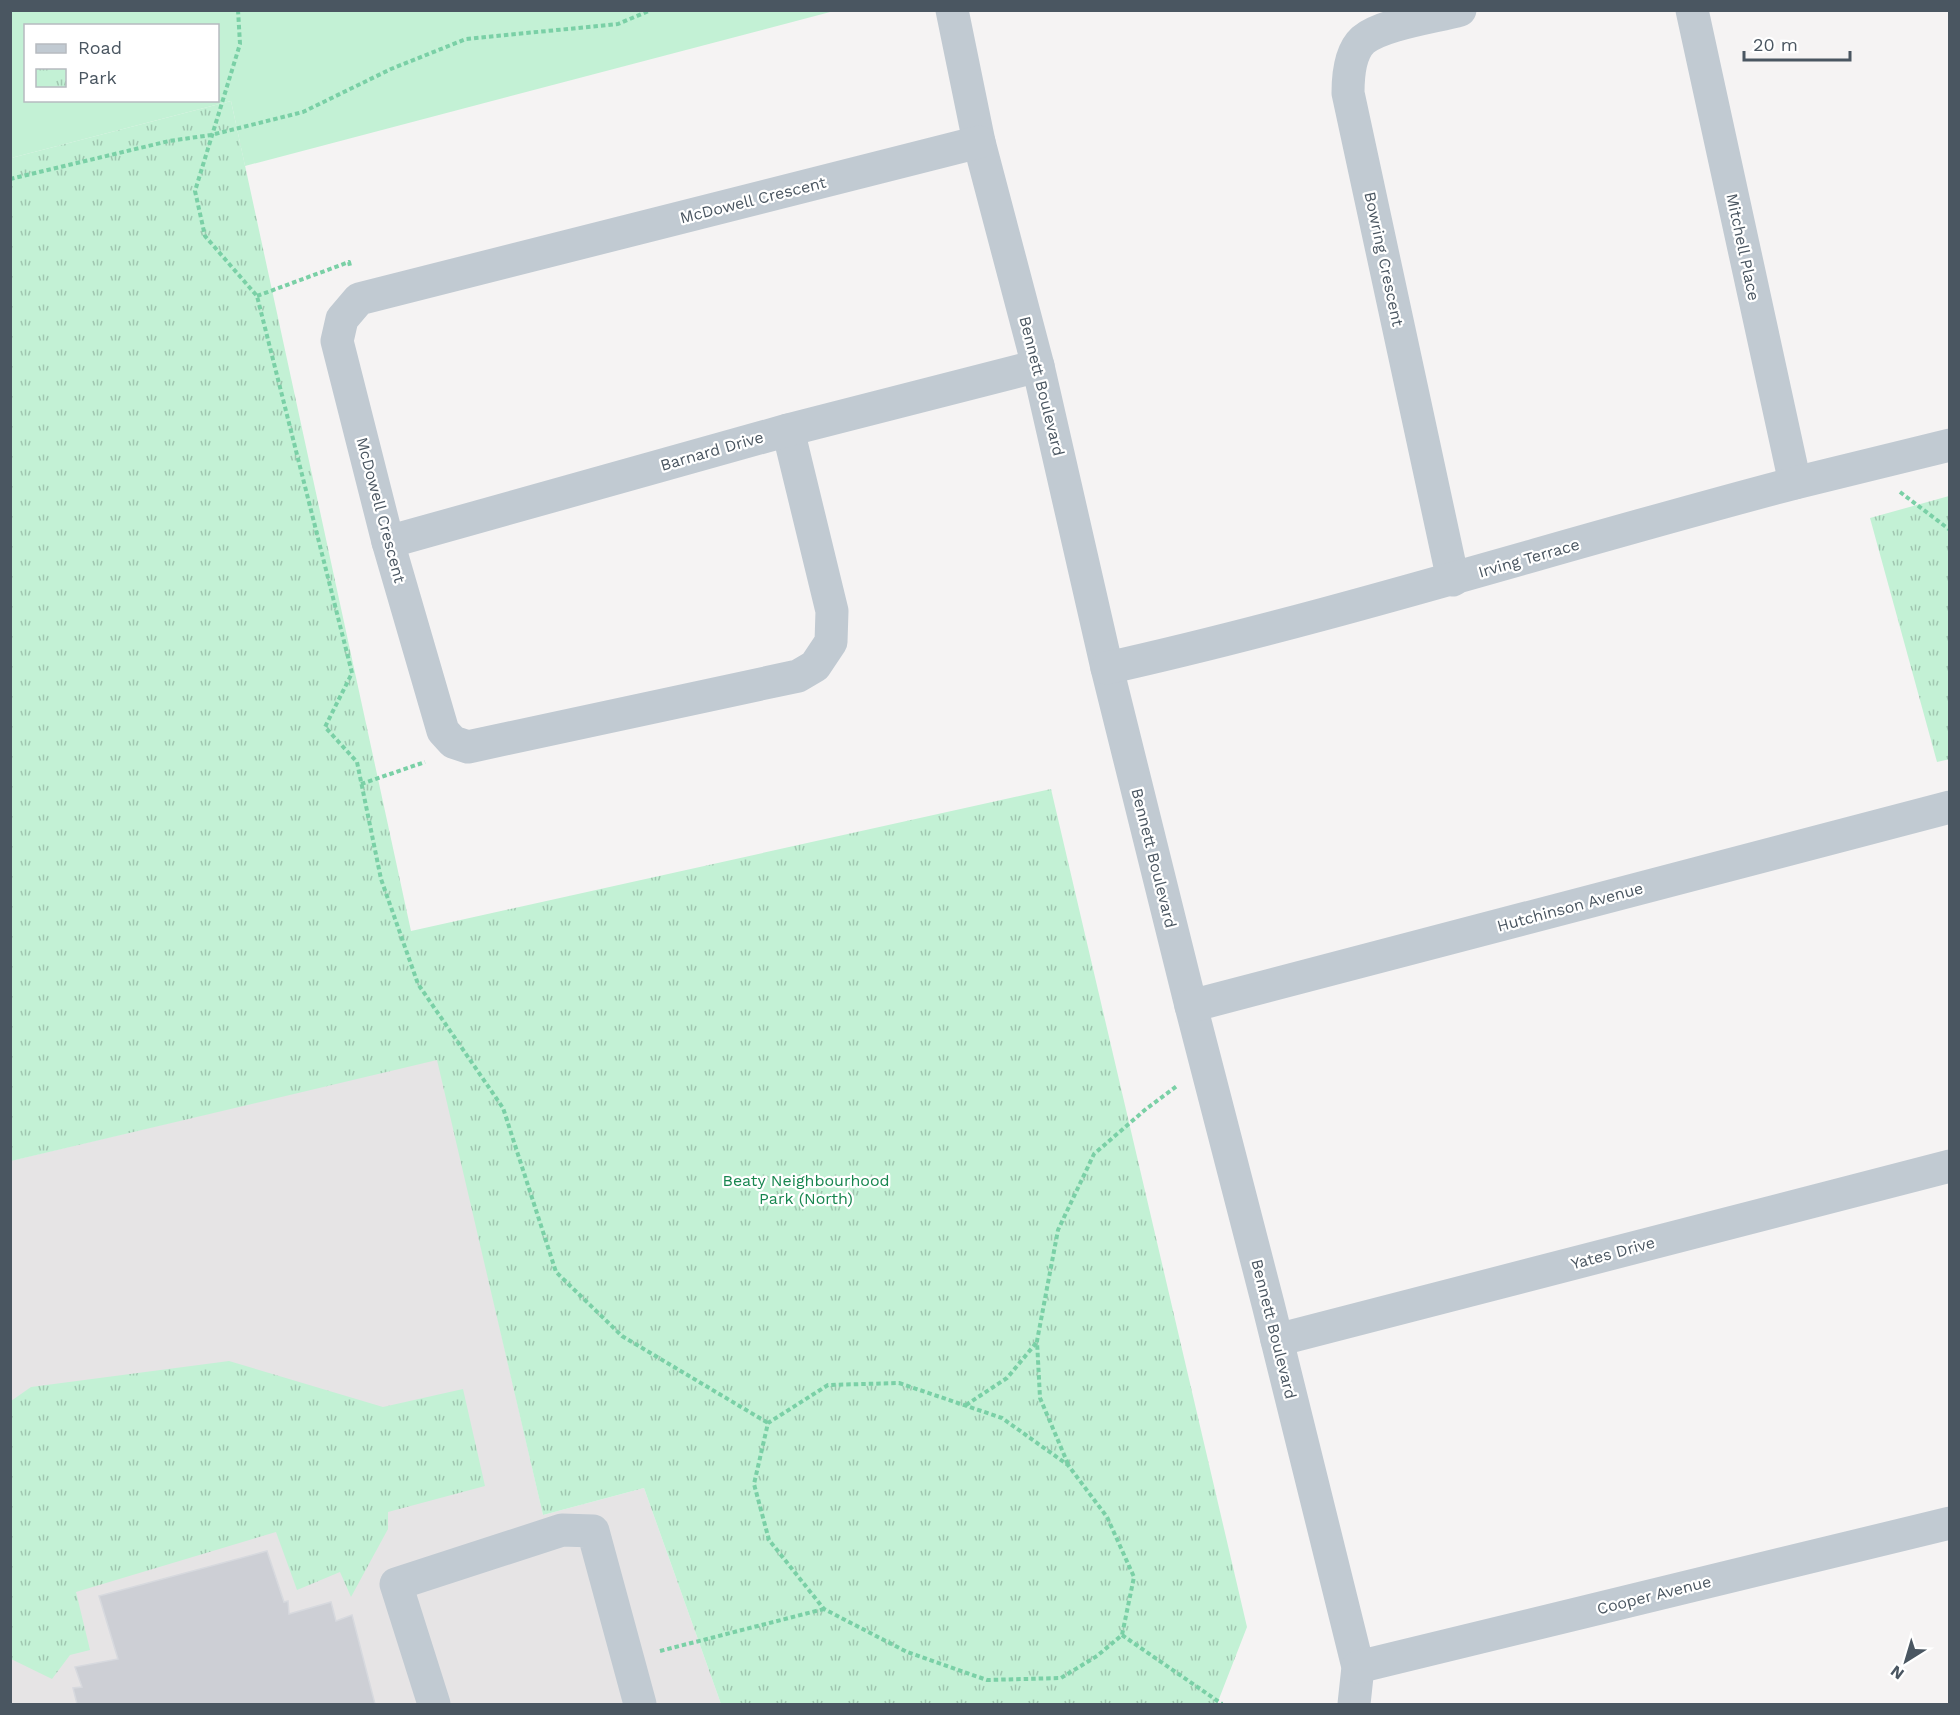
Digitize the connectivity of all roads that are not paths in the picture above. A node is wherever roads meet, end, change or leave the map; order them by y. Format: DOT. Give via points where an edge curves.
graph roads {
  1 [pos="952,10"];
  2 [pos="1460,10"];
  3 [pos="1692,10"];
  4 [pos="979,142"];
  5 [pos="1038,366"];
  6 [pos="788,430"];
  7 [pos="1950,445"];
  8 [pos="1795,483"];
  9 [pos="387,542"];
  10 [pos="1453,579"];
  11 [pos="1107,668"];
  12 [pos="1950,807"];
  13 [pos="1191,1006"];
  14 [pos="1950,1166"];
  15 [pos="1277,1340"];
  16 [pos="1950,1523"];
  17 [pos="1358,1667"];
  18 [pos="434,1704"];
  19 [pos="640,1704"];
  20 [pos="1354,1704"];
  1 -- 4 [label="street, Bennett Boulevard"];
  2 -- 10 [label="street, Bowring Crescent" via="1384,29 1362,41 1349,67 1348,93"];
  3 -- 8 [label="street, Mitchell Place"];
  4 -- 5 [label="street, Bennett Boulevard"];
  4 -- 9 [label="street, McDowell Crescent" via="359,299 342,319 337,341"];
  5 -- 6 [label="street, Barnard Drive"];
  5 -- 11 [label="street, Bennett Boulevard"];
  6 -- 9 [label="street, Barnard Drive"];
  6 -- 9 [label="street, McDowell Crescent" via="832,611 831,642 815,666 798,676 468,747 453,742 443,731"];
  7 -- 8 [label="street, Irving Terrace"];
  8 -- 10 [label="street, Irving Terrace"];
  10 -- 11 [label="street, Irving Terrace"];
  11 -- 13 [label="street, Bennett Boulevard"];
  12 -- 13 [label="street, Hutchinson Avenue"];
  13 -- 15 [label="street, Bennett Boulevard"];
  14 -- 15 [label="street, Yates Drive"];
  15 -- 17 [label="street, Bennett Boulevard"];
  16 -- 17 [label="street, Cooper Avenue"];
  17 -- 20 [label="street, Bennett Boulevard"];
  18 -- 19 [label="street" via="396,1584 562,1530 593,1531"];
}
